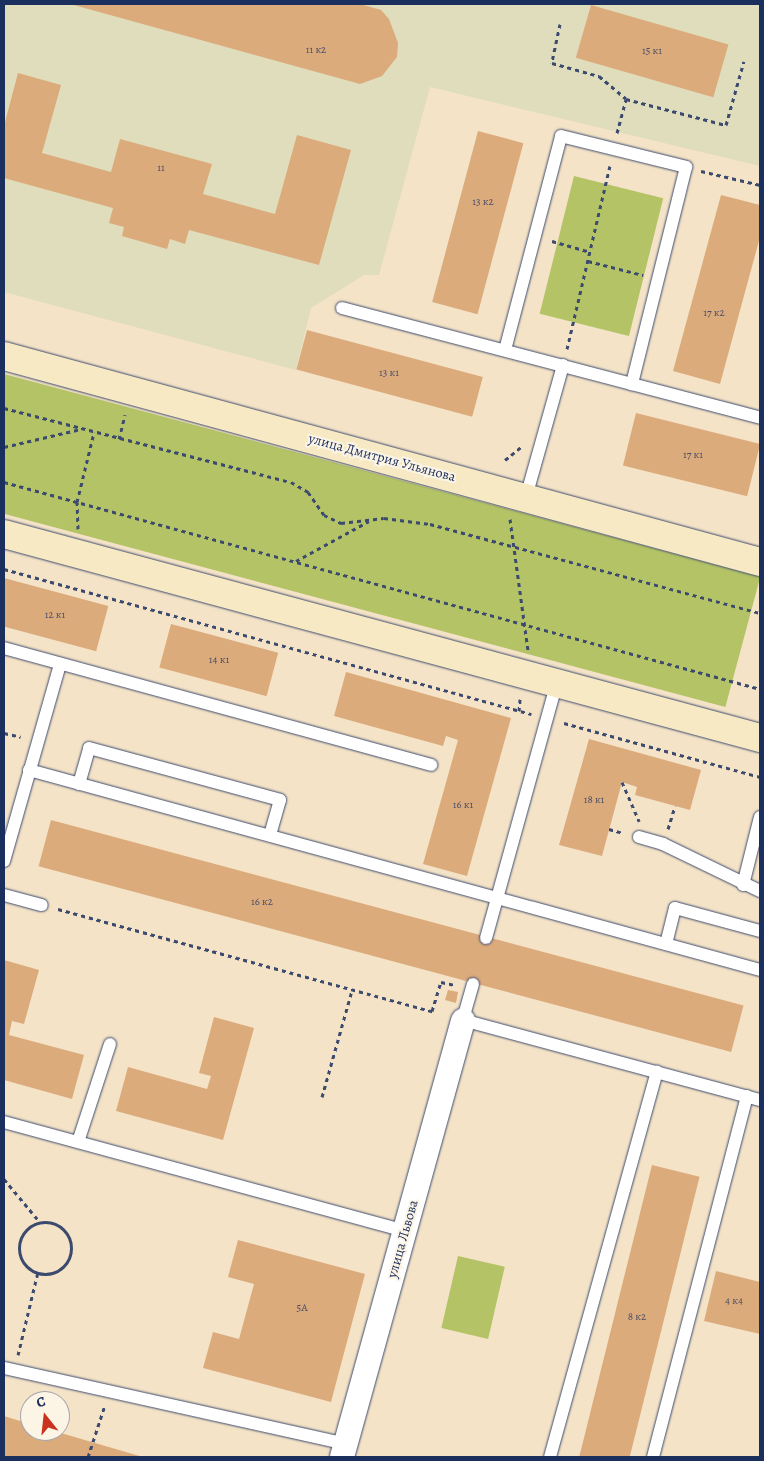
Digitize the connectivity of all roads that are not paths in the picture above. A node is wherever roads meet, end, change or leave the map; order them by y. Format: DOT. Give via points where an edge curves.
graph roads {
  1 [pos="342,308"];
  2 [pos="505,350"];
  3 [pos="4,356"];
  4 [pos="563,365"];
  5 [pos="632,384"];
  6 [pos="760,418"];
  7 [pos="521,496"];
  8 [pos="4,534"];
  9 [pos="760,562"];
  10 [pos="4,648"];
  11 [pos="60,664"];
  12 [pos="556,684"];
  13 [pos="760,738"];
  14 [pos="431,765"];
  15 [pos="29,770"];
  16 [pos="79,784"];
  17 [pos="760,816"];
  18 [pos="270,836"];
  19 [pos="639,837"];
  20 [pos="4,861"];
  21 [pos="743,885"];
  22 [pos="760,891"];
  23 [pos="4,895"];
  24 [pos="497,898"];
  25 [pos="42,905"];
  26 [pos="760,932"];
  27 [pos="486,938"];
  28 [pos="666,944"];
  29 [pos="760,970"];
  30 [pos="472,987"];
  31 [pos="463,1020"];
  32 [pos="110,1044"];
  33 [pos="657,1072"];
  34 [pos="747,1096"];
  35 [pos="760,1100"];
  36 [pos="4,1122"];
  37 [pos="78,1142"];
  38 [pos="405,1231"];
  39 [pos="9,1369"];
  40 [pos="344,1451"];
  41 [pos="550,1457"];
  42 [pos="653,1457"];
  1 -- 2 [label="lane"];
  2 -- 4 [label="lane"];
  2 -- 5 [label="lane" via="561,136 686,167"];
  3 -- 7 [label="main road, улица Дмитрия Ульянова"];
  4 -- 5 [label="lane"];
  4 -- 7 [label="lane"];
  5 -- 6 [label="lane"];
  7 -- 9 [label="main road, улица Дмитрия Ульянова"];
  8 -- 12 [label="main road"];
  10 -- 11 [label="lane"];
  11 -- 14 [label="lane"];
  11 -- 15 [label="lane"];
  12 -- 13 [label="main road"];
  12 -- 24 [label="lane"];
  15 -- 16 [label="lane"];
  15 -- 20 [label="lane"];
  16 -- 18 [label="lane"];
  16 -- 18 [label="lane" via="89,748 280,800"];
  17 -- 21 [label="lane"];
  18 -- 24 [label="lane"];
  19 -- 21 [label="lane" via="663,844"];
  21 -- 22 [label="lane"];
  23 -- 25 [label="lane"];
  24 -- 27 [label="lane"];
  24 -- 28 [label="lane"];
  26 -- 28 [label="lane" via="675,908"];
  28 -- 29 [label="lane"];
  30 -- 31 [label="lane"];
  31 -- 33 [label="lane"];
  31 -- 38 [label="street, улица Львова"];
  32 -- 37 [label="lane"];
  33 -- 34 [label="lane"];
  33 -- 41 [label="lane"];
  34 -- 35 [label="lane"];
  34 -- 42 [label="lane"];
  36 -- 37 [label="lane"];
  37 -- 38 [label="lane"];
  38 -- 40 [label="street, улица Львова"];
  39 -- 40 [label="lane"];
}
